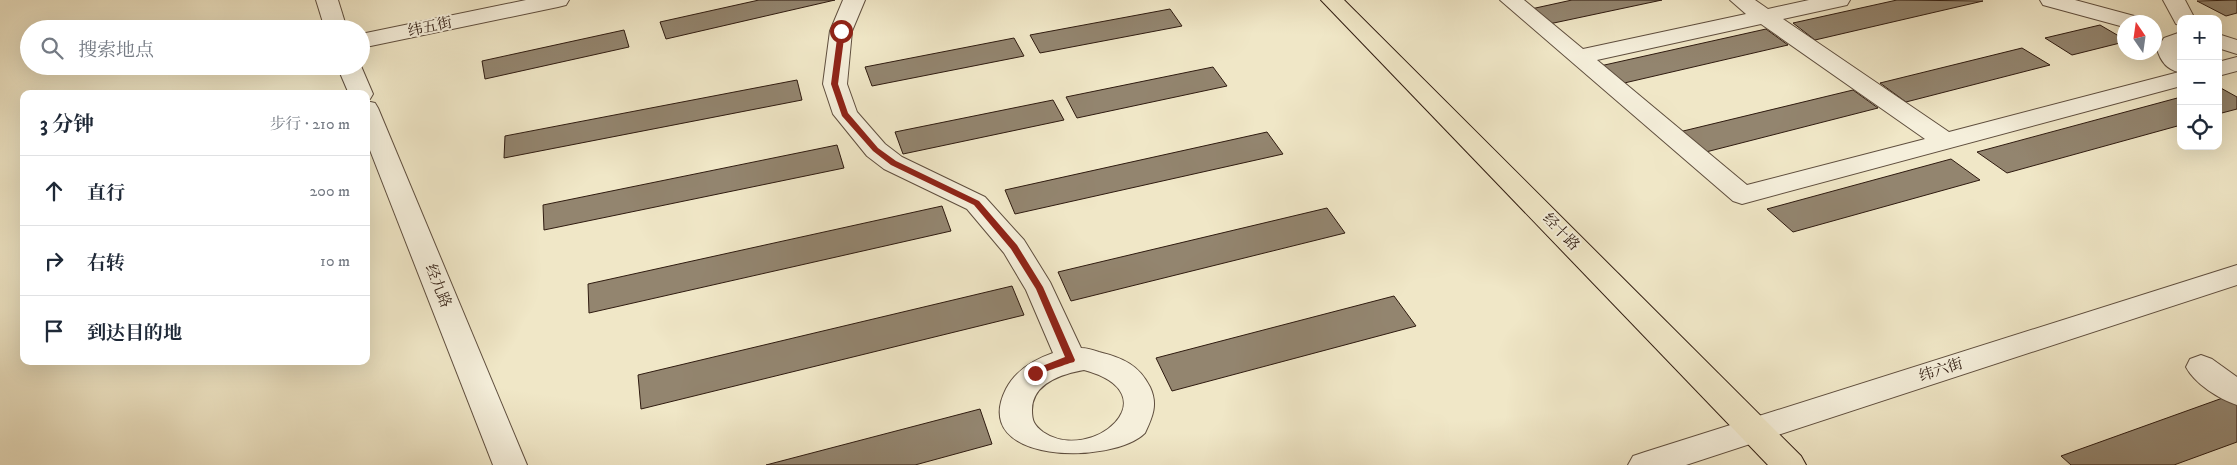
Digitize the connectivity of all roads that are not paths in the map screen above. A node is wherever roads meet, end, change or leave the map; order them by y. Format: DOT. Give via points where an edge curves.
graph roads {
  1 [pos="327,0"];
  2 [pos="558,0"];
  3 [pos="854,0"];
  4 [pos="1332,0"];
  5 [pos="1512,0"];
  6 [pos="1742,0"];
  7 [pos="1839,0"];
  8 [pos="2051,0"];
  9 [pos="2174,0"];
  10 [pos="2182,15"];
  11 [pos="2117,18"];
  12 [pos="333,20"];
  13 [pos="2162,33"];
  14 [pos="2177,38"];
  15 [pos="370,39"];
  16 [pos="2177,40"];
  17 [pos="2222,49"];
  18 [pos="1579,57"];
  19 [pos="2177,62"];
  20 [pos="2231,64"];
  21 [pos="354,75"];
  22 [pos="2177,80"];
  23 [pos="359,90"];
  24 [pos="370,118"];
  25 [pos="1945,141"];
  26 [pos="2237,275"];
  27 [pos="1071,360"];
  28 [pos="2201,367"];
  29 [pos="2237,393"];
  30 [pos="1754,430"];
  31 [pos="1096,460"];
  32 [pos="510,465"];
  33 [pos="1645,465"];
  34 [pos="1789,465"];
  1 -- 12 [label="street"];
  2 -- 15 [label="street, 纬五街"];
  3 -- 27 [label="street" via="841,31 835,84 845,114 876,150 893,163 976,203 1014,247 1035,281"];
  4 -- 30 [label="main road, 经十路"];
  5 -- 18 [label="street"];
  6 -- 25 [label="street"];
  7 -- 18 [label="street"];
  8 -- 11 [label="street"];
  9 -- 10 [label="street"];
  13 -- 14 [label="street"];
  16 -- 19 [label="street" via="2168,49"];
  17 -- 20 [label="street"];
  18 -- 25 [label="street" via="1742,195"];
  21 -- 23 [label="street"];
  22 -- 25 [label="street"];
  24 -- 32 [label="street, 经九路"];
  26 -- 30 [label="street, 纬六街"];
  27 -- 31 [label="street" via="1109,364 1129,378 1140,396 1140,417 1128,436"];
  27 -- 31 [label="street" via="1046,367 1026,381 1016,400 1017,421 1029,440 1052,453"];
  28 -- 29 [label="street"];
  30 -- 33 [label="street, 纬六街"];
  30 -- 34 [label="main road, 经十路"];
}
